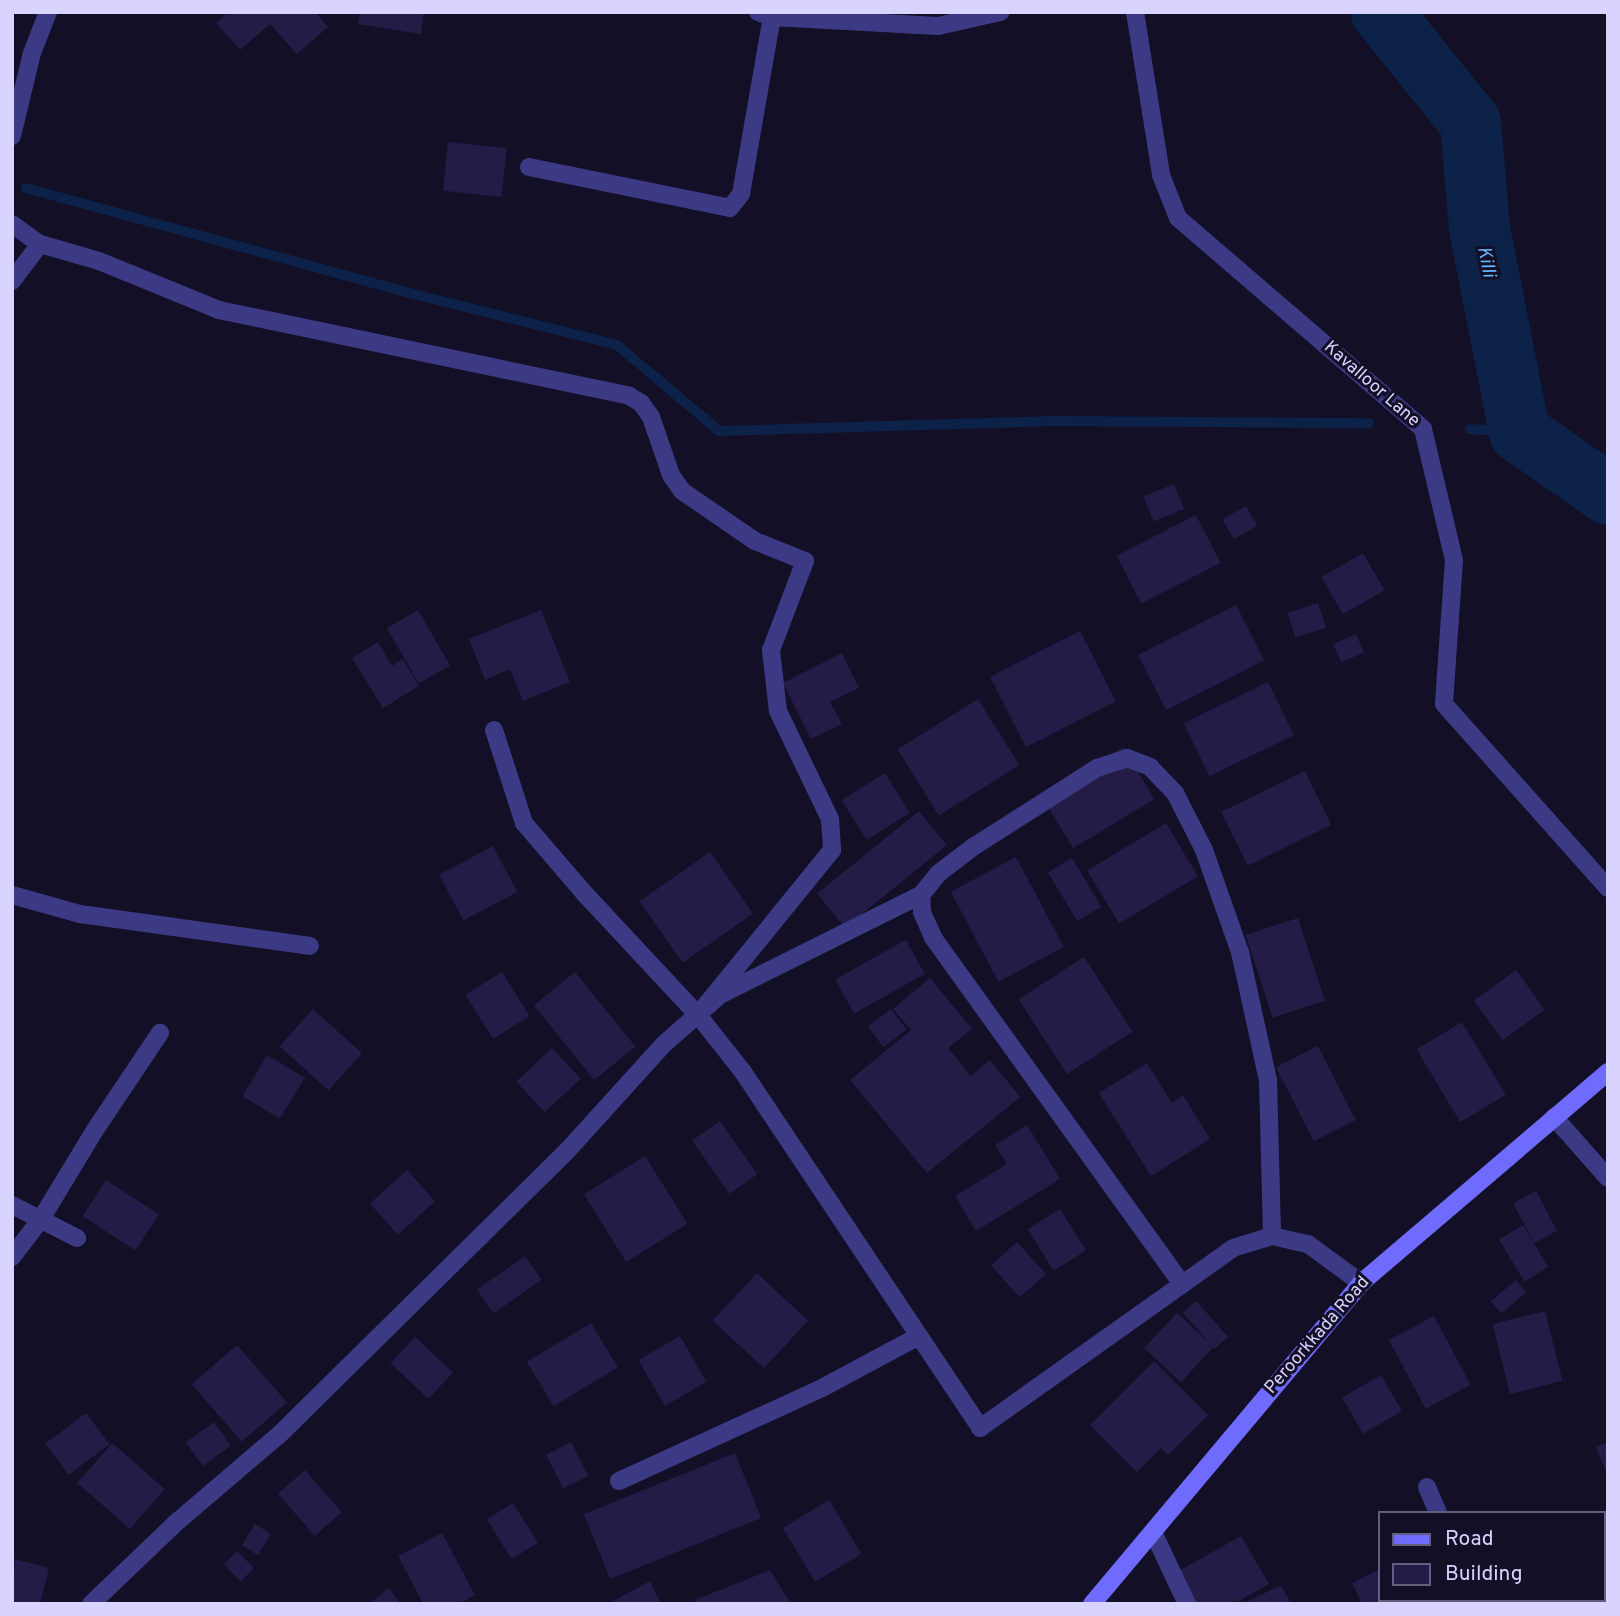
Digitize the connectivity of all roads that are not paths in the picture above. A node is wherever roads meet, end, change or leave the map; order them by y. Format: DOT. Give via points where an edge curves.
graph roads {
  1 [pos="48,12"];
  2 [pos="1000,12"];
  3 [pos="1135,12"];
  4 [pos="765,14"];
  5 [pos="12,136"];
  6 [pos="529,167"];
  7 [pos="12,224"];
  8 [pos="40,244"];
  9 [pos="12,281"];
  10 [pos="494,730"];
  11 [pos="1608,888"];
  12 [pos="12,895"];
  13 [pos="921,895"];
  14 [pos="310,946"];
  15 [pos="698,1014"];
  16 [pos="160,1032"];
  17 [pos="1608,1072"];
  18 [pos="1554,1117"];
  19 [pos="1608,1178"];
  20 [pos="12,1205"];
  21 [pos="41,1219"];
  22 [pos="1272,1236"];
  23 [pos="77,1238"];
  24 [pos="12,1257"];
  25 [pos="1182,1283"];
  26 [pos="1361,1283"];
  27 [pos="919,1336"];
  28 [pos="619,1481"];
  29 [pos="1427,1487"];
  30 [pos="1437,1511"];
  31 [pos="1153,1532"];
  32 [pos="91,1604"];
  33 [pos="1092,1604"];
  34 [pos="1187,1604"];
  1 -- 5 [label="street" via="32,53"];
  2 -- 4 [label="street" via="938,26"];
  3 -- 11 [label="street, Kavalloor Lane" via="1161,174 1178,218 1423,429 1454,559 1444,704"];
  4 -- 6 [label="street" via="741,194 730,208"];
  7 -- 8 [label="street"];
  8 -- 9 [label="street"];
  8 -- 15 [label="street" via="99,261 219,310 629,396 651,416 671,475 682,491 755,541 805,561 771,650 778,711 830,819 832,850"];
  10 -- 15 [label="street" via="524,823"];
  12 -- 14 [label="street" via="80,914"];
  13 -- 15 [label="street" via="720,995"];
  13 -- 22 [label="street" via="939,873 973,847 1097,768 1127,758 1150,767 1175,793 1204,850 1240,952 1268,1080"];
  13 -- 25 [label="street" via="922,912 933,937"];
  15 -- 27 [label="street" via="743,1072"];
  15 -- 32 [label="street" via="664,1044 567,1152 281,1433"];
  16 -- 21 [label="street"];
  17 -- 18 [label="main road, Peroorkkada Road"];
  18 -- 19 [label="street"];
  18 -- 26 [label="main road, Peroorkkada Road"];
  20 -- 21 [label="street"];
  21 -- 23 [label="street"];
  21 -- 24 [label="street"];
  22 -- 25 [label="street" via="1233,1248"];
  22 -- 26 [label="street" via="1308,1244"];
  25 -- 27 [label="street" via="980,1428"];
  26 -- 31 [label="main road, Peroorkkada Road"];
  27 -- 28 [label="street" via="822,1388"];
  29 -- 30 [label="street"];
  31 -- 33 [label="main road, Peroorkkada Road"];
  31 -- 34 [label="street"];
}
